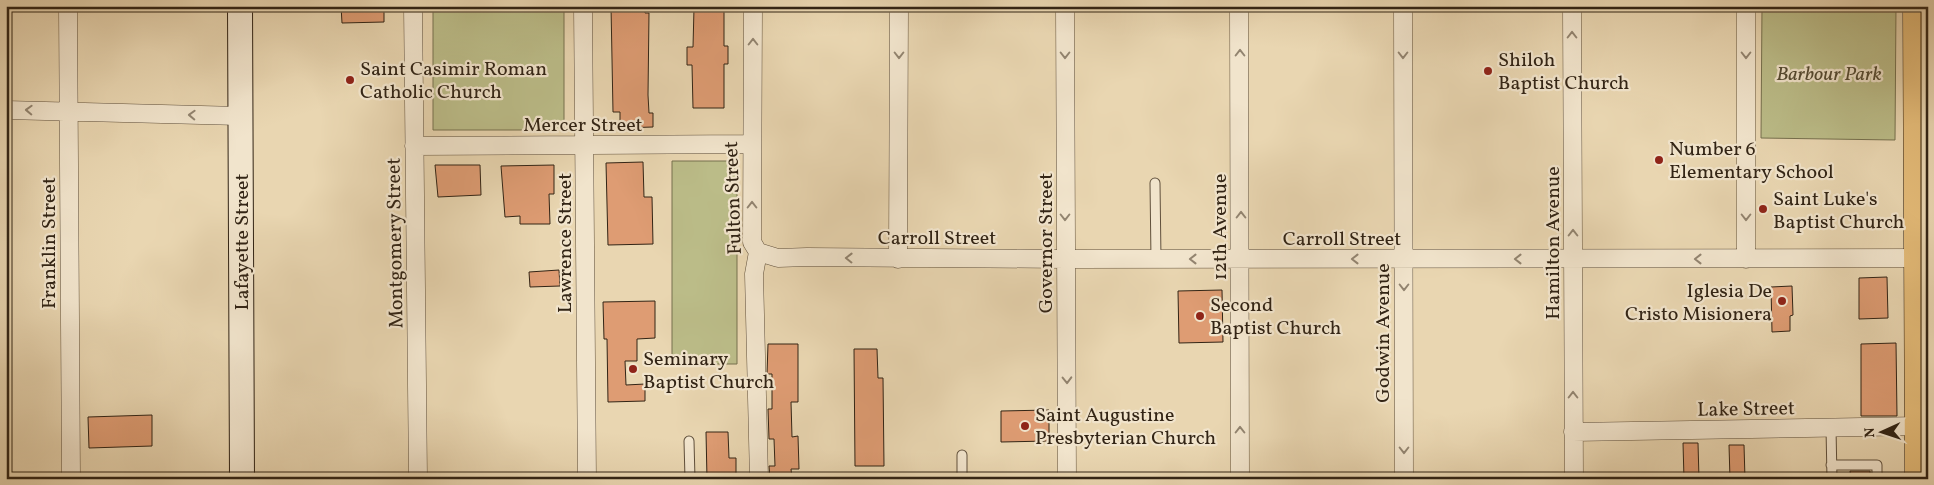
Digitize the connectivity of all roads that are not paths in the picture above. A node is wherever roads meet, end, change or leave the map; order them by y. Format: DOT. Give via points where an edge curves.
graph roads {
  1 [pos="68,6"];
  2 [pos="240,6"];
  3 [pos="413,6"];
  4 [pos="584,6"];
  5 [pos="753,6"];
  6 [pos="899,6"];
  7 [pos="1065,6"];
  8 [pos="1240,6"];
  9 [pos="1403,6"];
  10 [pos="1572,6"];
  11 [pos="1746,6"];
  12 [pos="1917,6"];
  13 [pos="6,110"];
  14 [pos="69,111"];
  15 [pos="240,116"];
  16 [pos="752,144"];
  17 [pos="584,145"];
  18 [pos="414,146"];
  19 [pos="1155,183"];
  20 [pos="758,252"];
  21 [pos="898,258"];
  22 [pos="1923,258"];
  23 [pos="1065,259"];
  24 [pos="1156,259"];
  25 [pos="1241,259"];
  26 [pos="1403,259"];
  27 [pos="1573,259"];
  28 [pos="1746,259"];
  29 [pos="1919,426"];
  30 [pos="1831,428"];
  31 [pos="1574,432"];
  32 [pos="690,441"];
  33 [pos="962,455"];
  34 [pos="1832,465"];
  35 [pos="71,479"];
  36 [pos="242,479"];
  37 [pos="418,479"];
  38 [pos="587,479"];
  39 [pos="690,479"];
  40 [pos="759,479"];
  41 [pos="962,479"];
  42 [pos="1068,479"];
  43 [pos="1240,479"];
  44 [pos="1404,479"];
  45 [pos="1574,479"];
  46 [pos="1832,479"];
  47 [pos="1877,479"];
  48 [pos="1919,479"];
  1 -- 14 [label="street, Franklin Street"];
  2 -- 15 [label="main road, Lafayette Street"];
  3 -- 18 [label="street, Montgomery Street"];
  4 -- 17 [label="street, Lawrence Street"];
  16 -- 5 [label="street, Fulton Street, one-way"];
  6 -- 21 [label="street, one-way"];
  7 -- 23 [label="street, Governor Street, one-way"];
  25 -- 8 [label="street, 12th Avenue, one-way"];
  9 -- 26 [label="street, Godwin Avenue, one-way"];
  27 -- 10 [label="street, Hamilton Avenue, one-way"];
  11 -- 28 [label="street, one-way"];
  12 -- 22 [label="main road"];
  14 -- 13 [label="street, one-way"];
  15 -- 14 [label="street, one-way"];
  14 -- 35 [label="street, Franklin Street"];
  15 -- 36 [label="main road, Lafayette Street"];
  16 -- 17 [label="street, Mercer Street"];
  20 -- 16 [label="street, Fulton Street, one-way" via="752,242"];
  17 -- 18 [label="street, Mercer Street"];
  17 -- 38 [label="street, Lawrence Street"];
  18 -- 37 [label="street, Montgomery Street"];
  19 -- 24 [label="lane"];
  21 -- 20 [label="street, Carroll Street, one-way" via="778,258"];
  20 -- 40 [label="street, Fulton Street" via="754,274"];
  21 -- 23 [label="street, Carroll Street"];
  22 -- 28 [label="street, Carroll Street"];
  22 -- 29 [label="main road"];
  23 -- 24 [label="street, Carroll Street"];
  23 -- 42 [label="street, Governor Street, one-way"];
  25 -- 24 [label="street, Carroll Street, one-way"];
  26 -- 25 [label="street, Carroll Street, one-way"];
  43 -- 25 [label="street, 12th Avenue, one-way"];
  27 -- 26 [label="street, Carroll Street, one-way"];
  26 -- 44 [label="street, Godwin Avenue, one-way"];
  28 -- 27 [label="street, Carroll Street, one-way"];
  31 -- 27 [label="street, Hamilton Avenue, one-way"];
  29 -- 30 [label="street, Lake Street"];
  29 -- 48 [label="main road"];
  30 -- 31 [label="street, Lake Street"];
  30 -- 34 [label="lane"];
  31 -- 45 [label="street, Hamilton Avenue"];
  32 -- 39 [label="lane"];
  33 -- 41 [label="lane"];
  34 -- 46 [label="lane"];
  34 -- 47 [label="lane" via="1877,464"];
}
